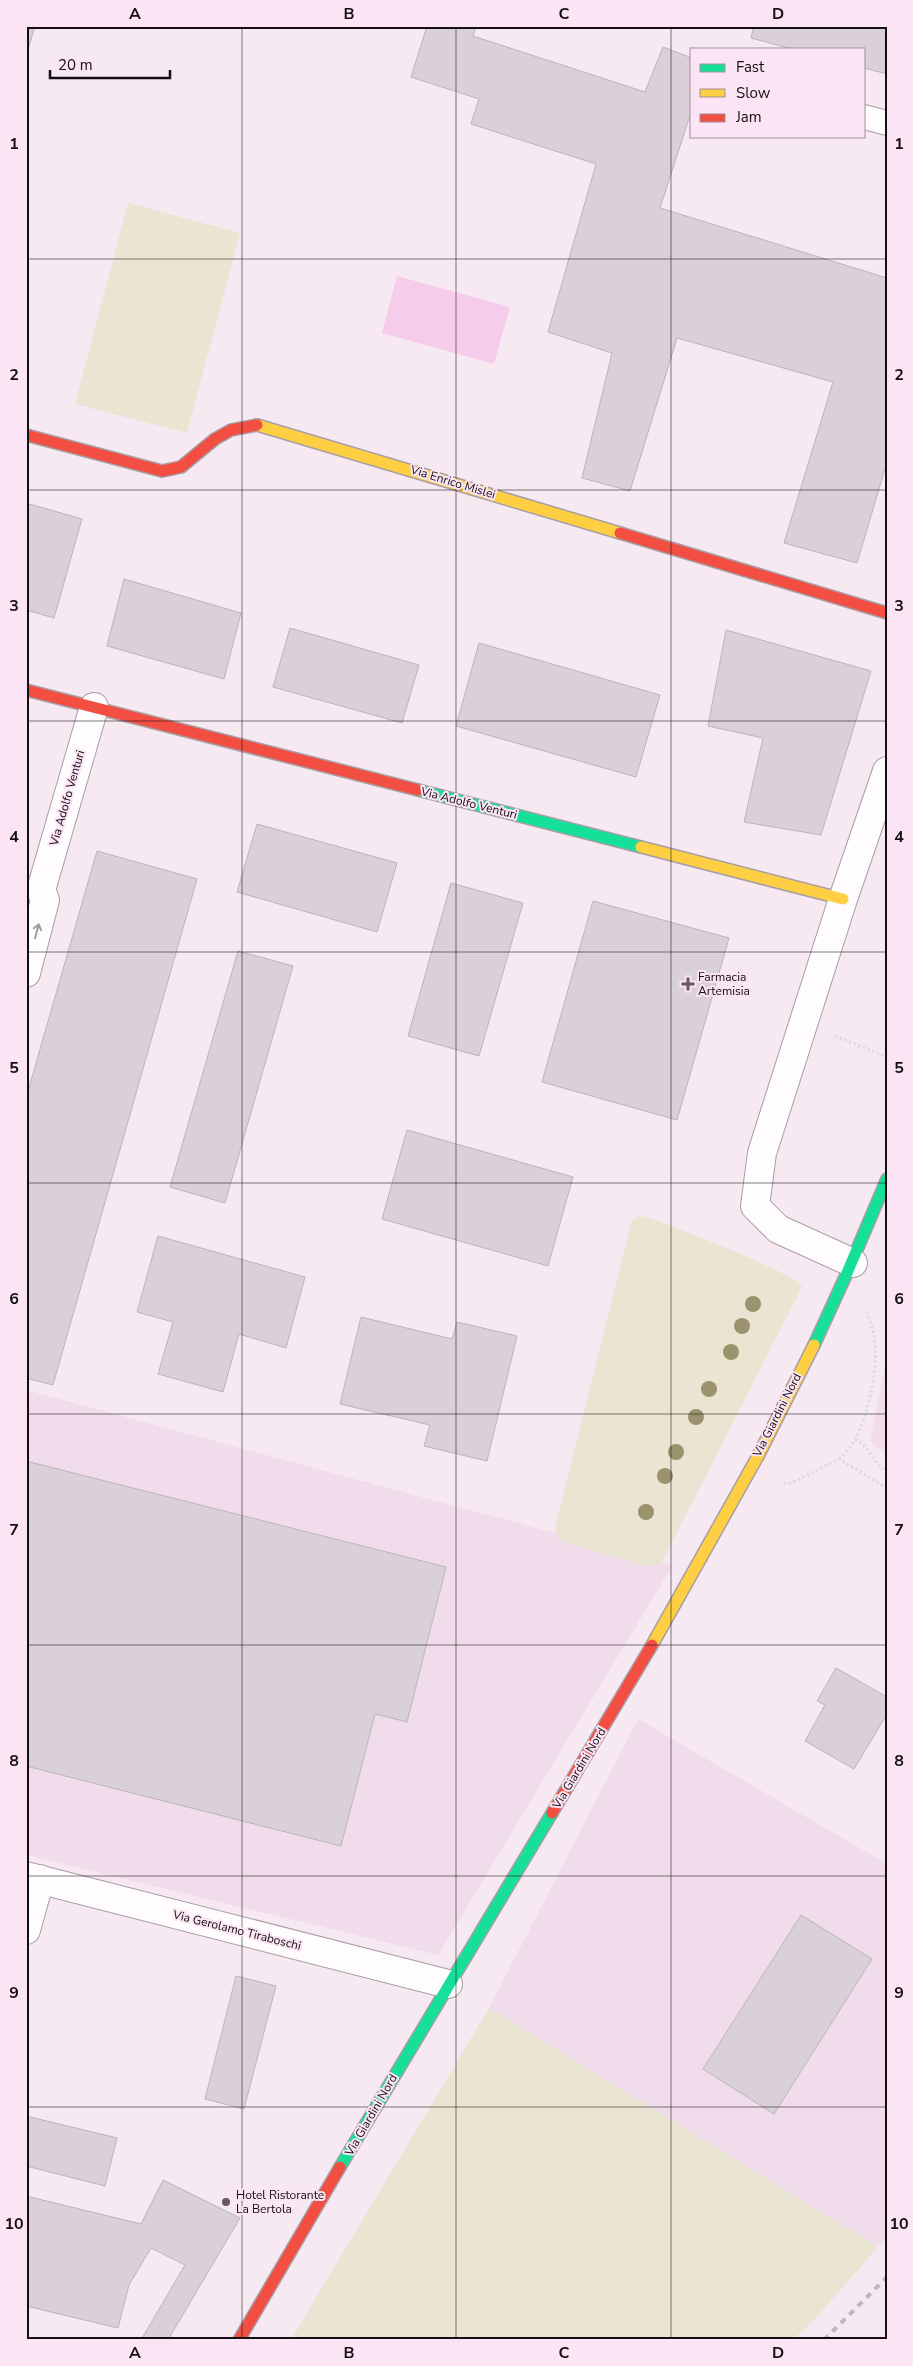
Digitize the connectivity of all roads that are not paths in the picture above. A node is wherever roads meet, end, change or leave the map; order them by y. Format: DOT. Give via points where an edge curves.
graph roads {
  1 [pos="866,118"];
  2 [pos="887,123"];
  3 [pos="26,435"];
  4 [pos="887,613"];
  5 [pos="26,690"];
  6 [pos="94,707"];
  7 [pos="887,771"];
  8 [pos="33,890"];
  9 [pos="843,898"];
  10 [pos="26,973"];
  11 [pos="887,1179"];
  12 [pos="853,1263"];
  13 [pos="33,1878"];
  14 [pos="26,1930"];
  15 [pos="448,1984"];
  16 [pos="239,2340"];
  1 -- 2 [label="lane"];
  3 -- 4 [label="street, Via Enrico Mislei" via="162,471 181,467 215,438 231,430 258,425"];
  5 -- 6 [label="street, Via Adolfo Venturi"];
  6 -- 8 [label="street, Via Adolfo Venturi"];
  6 -- 9 [label="street, Via Adolfo Venturi"];
  7 -- 9 [label="street"];
  10 -- 8 [label="street, Via Adolfo Venturi, one-way" via="45,900"];
  9 -- 12 [label="street" via="762,1153 755,1206 778,1229"];
  11 -- 12 [label="street, Via Giardini Nord"];
  12 -- 15 [label="street, Via Giardini Nord" via="746,1478 661,1633"];
  13 -- 14 [label="street"];
  13 -- 15 [label="street, Via Gerolamo Tiraboschi"];
  15 -- 16 [label="street, Via Giardini Nord"];
}
